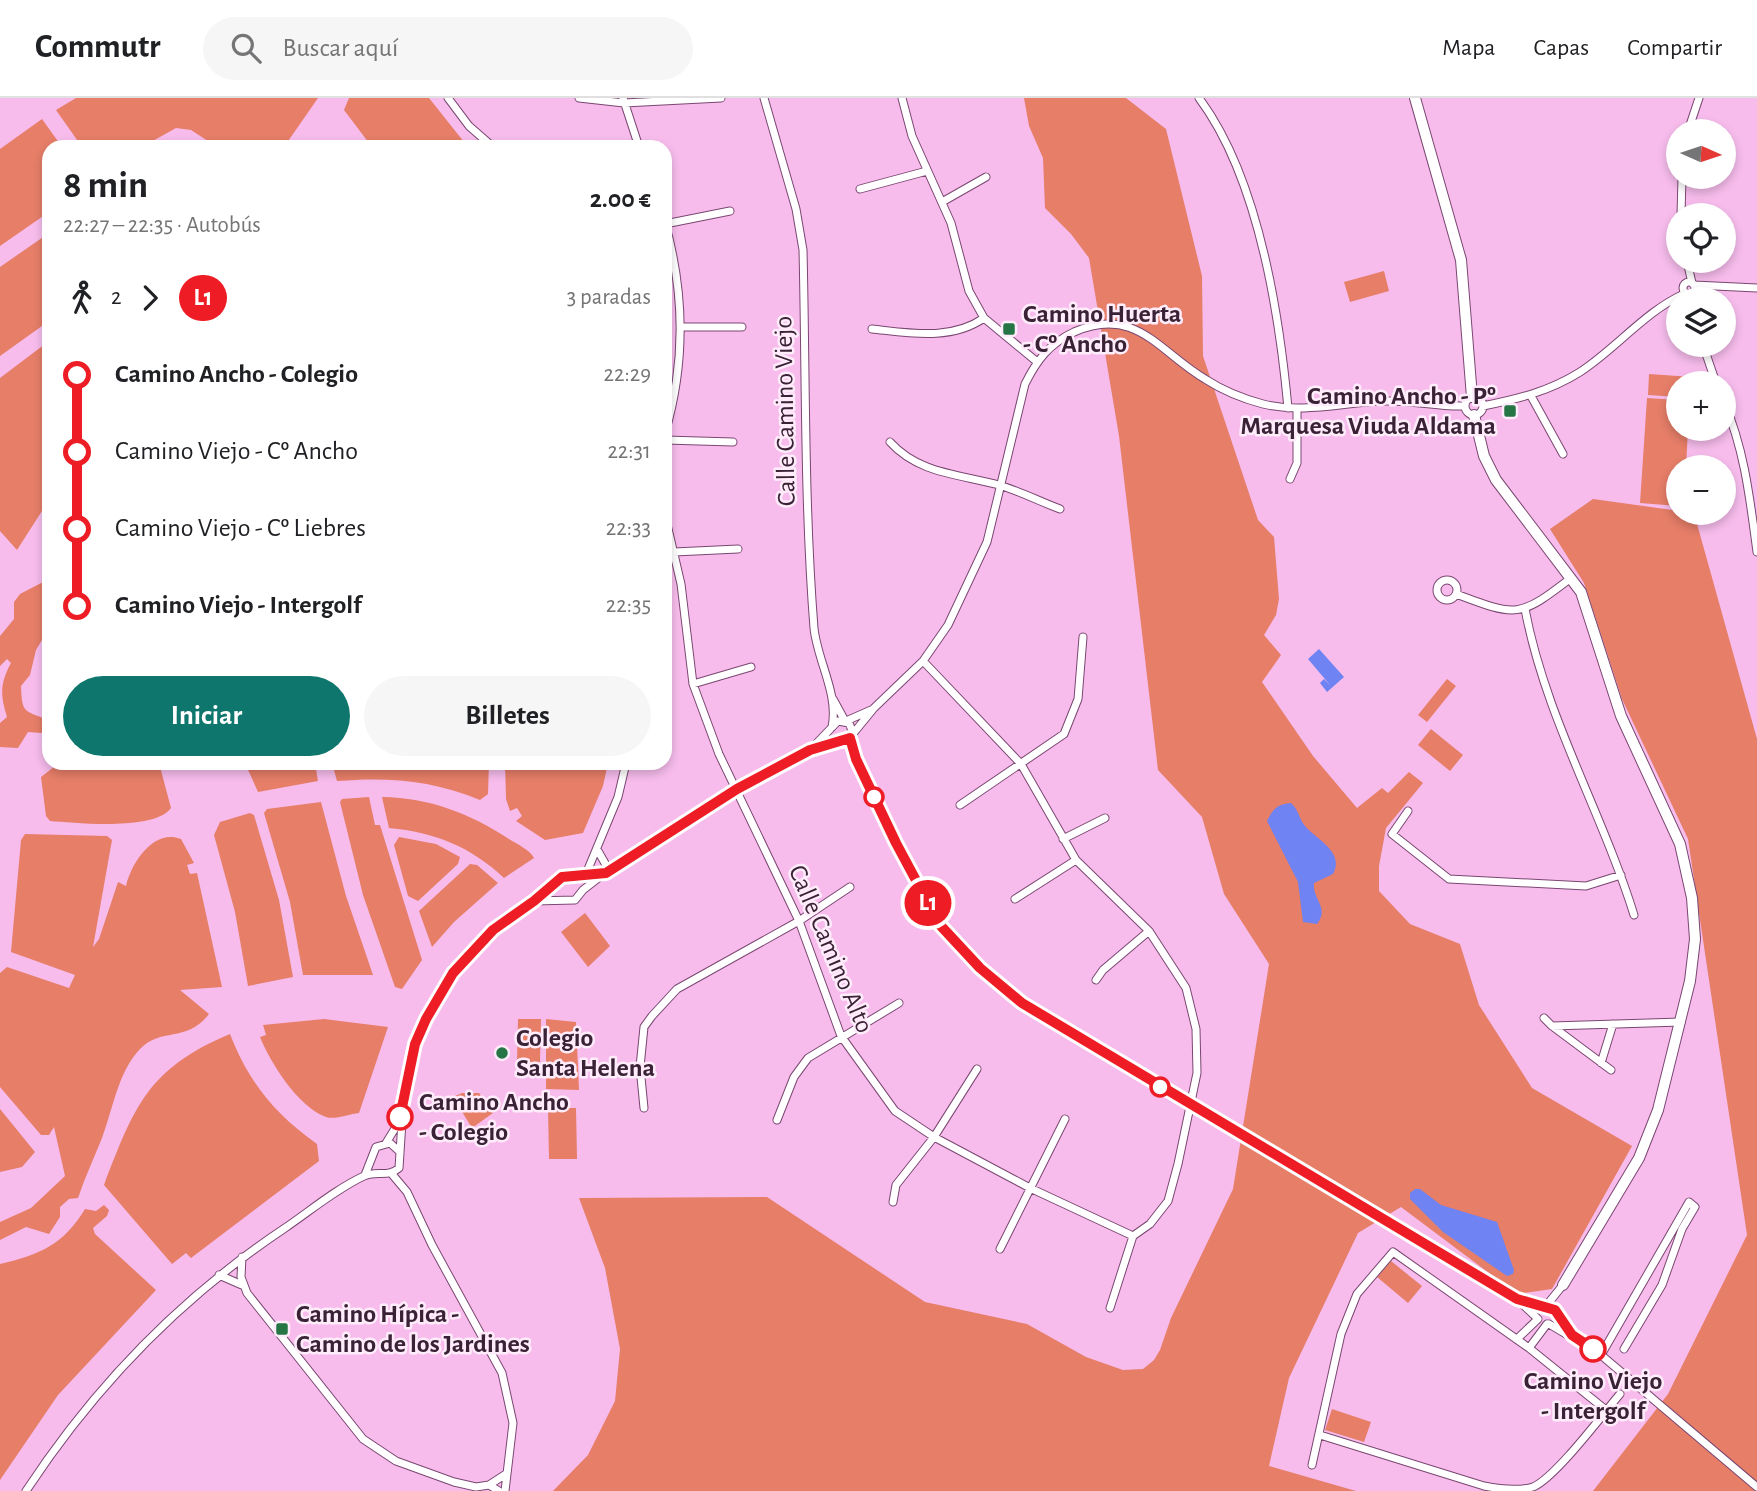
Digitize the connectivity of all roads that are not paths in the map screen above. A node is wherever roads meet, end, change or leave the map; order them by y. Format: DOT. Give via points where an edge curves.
graph roads {
  1 [pos="448,98"];
  2 [pos="579,98"];
  3 [pos="721,98"];
  4 [pos="764,98"];
  5 [pos="902,98"];
  6 [pos="1199,98"];
  7 [pos="1415,98"];
  8 [pos="1699,98"];
  9 [pos="623,101"];
  10 [pos="1692,119"];
  11 [pos="485,140"];
  12 [pos="637,140"];
  13 [pos="927,171"];
  14 [pos="986,177"];
  15 [pos="860,189"];
  16 [pos="942,202"];
  17 [pos="730,211"];
  18 [pos="672,223"];
  19 [pos="672,249"];
  20 [pos="674,256"];
  21 [pos="1707,287"];
  22 [pos="1734,287"];
  23 [pos="1736,287"];
  24 [pos="1757,288"];
  25 [pos="1666,304"];
  26 [pos="984,317"];
  27 [pos="683,327"];
  28 [pos="742,327"];
  29 [pos="872,329"];
  30 [pos="1036,360"];
  31 [pos="1531,396"];
  32 [pos="672,397"];
  33 [pos="676,397"];
  34 [pos="1472,397"];
  35 [pos="1483,406"];
  36 [pos="1464,407"];
  37 [pos="1288,408"];
  38 [pos="1297,409"];
  39 [pos="672,410"];
  40 [pos="1474,415"];
  41 [pos="1736,430"];
  42 [pos="672,440"];
  43 [pos="733,442"];
  44 [pos="890,442"];
  45 [pos="1563,454"];
  46 [pos="1290,479"];
  47 [pos="1002,486"];
  48 [pos="1060,509"];
  49 [pos="672,545"];
  50 [pos="738,549"];
  51 [pos="674,552"];
  52 [pos="1757,552"];
  53 [pos="1572,578"];
  54 [pos="1456,594"];
  55 [pos="1525,610"];
  56 [pos="1083,637"];
  57 [pos="923,660"];
  58 [pos="751,667"];
  59 [pos="693,684"];
  60 [pos="830,695"];
  61 [pos="874,708"];
  62 [pos="845,721"];
  63 [pos="832,728"];
  64 [pos="852,736"];
  65 [pos="840,742"];
  66 [pos="810,750"];
  67 [pos="856,759"];
  68 [pos="1021,764"];
  69 [pos="624,770"];
  70 [pos="737,789"];
  71 [pos="960,805"];
  72 [pos="1408,811"];
  73 [pos="1105,818"];
  74 [pos="1063,839"];
  75 [pos="598,852"];
  76 [pos="1076,860"];
  77 [pos="609,870"];
  78 [pos="586,874"];
  79 [pos="575,876"];
  80 [pos="1621,876"];
  81 [pos="557,884"];
  82 [pos="850,887"];
  83 [pos="583,890"];
  84 [pos="563,899"];
  85 [pos="1015,900"];
  86 [pos="534,901"];
  87 [pos="1634,915"];
  88 [pos="799,921"];
  89 [pos="1149,931"];
  90 [pos="1096,980"];
  91 [pos="899,1003"];
  92 [pos="1544,1018"];
  93 [pos="1681,1022"];
  94 [pos="1613,1024"];
  95 [pos="1552,1026"];
  96 [pos="841,1036"];
  97 [pos="1601,1063"];
  98 [pos="977,1069"];
  99 [pos="1611,1070"];
  100 [pos="1189,1104"];
  101 [pos="402,1105"];
  102 [pos="645,1108"];
  103 [pos="777,1119"];
  104 [pos="1065,1119"];
  105 [pos="934,1137"];
  106 [pos="386,1143"];
  107 [pos="401,1153"];
  108 [pos="371,1161"];
  109 [pos="380,1173"];
  110 [pos="391,1173"];
  111 [pos="365,1175"];
  112 [pos="1030,1188"];
  113 [pos="893,1202"];
  114 [pos="1133,1236"];
  115 [pos="1000,1248"];
  116 [pos="242,1257"];
  117 [pos="219,1275"];
  118 [pos="242,1285"];
  119 [pos="1563,1285"];
  120 [pos="1517,1299"];
  121 [pos="1544,1306"];
  122 [pos="1110,1308"];
  123 [pos="1556,1311"];
  124 [pos="1538,1318"];
  125 [pos="1548,1324"];
  126 [pos="1572,1335"];
  127 [pos="1517,1339"];
  128 [pos="1529,1348"];
  129 [pos="1624,1349"];
  130 [pos="1601,1354"];
  131 [pos="1620,1394"];
  132 [pos="1606,1410"];
  133 [pos="1320,1435"];
  134 [pos="1312,1465"];
  135 [pos="506,1474"];
  136 [pos="489,1485"];
  137 [pos="1757,1487"];
  138 [pos="26,1491"];
  139 [pos="499,1491"];
  140 [pos="505,1491"];
  1 -- 11 [label="street"];
  2 -- 9 [label="street"];
  3 -- 9 [label="street"];
  4 -- 60 [label="street, Calle Camino Viejo" via="803,250 815,632"];
  5 -- 13 [label="street"];
  6 -- 37 [label="street" via="1233,158 1259,240 1280,326"];
  7 -- 34 [label="street" via="1461,260"];
  8 -- 10 [label="street"];
  9 -- 12 [label="street"];
  13 -- 15 [label="street"];
  13 -- 16 [label="street"];
  14 -- 16 [label="street"];
  16 -- 26 [label="street" via="969,291"];
  17 -- 18 [label="street"];
  19 -- 20 [label="street"];
  20 -- 27 [label="street"];
  21 -- 22 [label="street"];
  23 -- 24 [label="street"];
  25 -- 31 [label="street" via="1581,371"];
  26 -- 29 [label="street" via="973,325 927,335"];
  26 -- 30 [label="street"];
  27 -- 28 [label="street"];
  27 -- 33 [label="street"];
  30 -- 37 [label="street" via="1057,340 1116,323 1162,344 1204,379 1245,398"];
  30 -- 47 [label="street" via="1015,416"];
  31 -- 35 [label="street"];
  31 -- 45 [label="street"];
  32 -- 33 [label="street"];
  33 -- 39 [label="street"];
  34 -- 35 [label="street"];
  34 -- 36 [label="street"];
  35 -- 40 [label="street"];
  36 -- 38 [label="street" via="1385,401"];
  36 -- 40 [label="street"];
  37 -- 38 [label="street"];
  38 -- 46 [label="street" via="1297,463"];
  40 -- 53 [label="street" via="1484,456 1496,480"];
  41 -- 52 [label="street" via="1749,484"];
  42 -- 43 [label="street"];
  44 -- 47 [label="street" via="900,453 933,471"];
  47 -- 48 [label="street"];
  47 -- 57 [label="street" via="968,588"];
  49 -- 51 [label="street, Calle Camino Alto"];
  50 -- 51 [label="street"];
  51 -- 59 [label="street, Calle Camino Alto"];
  53 -- 55 [label="street"];
  53 -- 93 [label="street" via="1621,716 1680,844 1695,939"];
  54 -- 55 [label="street" via="1494,610"];
  55 -- 80 [label="street" via="1544,686"];
  56 -- 68 [label="street" via="1079,699 1064,734"];
  57 -- 61 [label="street"];
  57 -- 68 [label="street"];
  58 -- 59 [label="street"];
  59 -- 70 [label="street, Calle Camino Alto"];
  60 -- 62 [label="street"];
  60 -- 63 [label="street, Calle Camino Viejo"];
  61 -- 62 [label="street"];
  61 -- 64 [label="street"];
  62 -- 63 [label="street"];
  62 -- 64 [label="street"];
  63 -- 65 [label="street" via="833,738"];
  63 -- 66 [label="street"];
  64 -- 65 [label="street"];
  64 -- 67 [label="street"];
  65 -- 66 [label="street"];
  65 -- 67 [label="street"];
  66 -- 70 [label="street"];
  67 -- 100 [label="street" via="940,925 980,968 1022,1003"];
  68 -- 71 [label="street"];
  68 -- 74 [label="street"];
  69 -- 75 [label="street"];
  70 -- 77 [label="street"];
  70 -- 88 [label="street, Calle Camino Alto"];
  72 -- 80 [label="street" via="1392,834 1449,879 1586,886"];
  73 -- 74 [label="street"];
  74 -- 76 [label="street"];
  75 -- 77 [label="street"];
  75 -- 78 [label="street"];
  76 -- 85 [label="street"];
  76 -- 89 [label="street"];
  77 -- 78 [label="street"];
  77 -- 83 [label="street"];
  78 -- 79 [label="street"];
  79 -- 81 [label="street" via="562,877"];
  79 -- 83 [label="street"];
  80 -- 87 [label="street"];
  81 -- 84 [label="street"];
  81 -- 86 [label="street"];
  82 -- 88 [label="street"];
  83 -- 84 [label="street" via="575,900"];
  84 -- 86 [label="street"];
  86 -- 101 [label="street" via="493,930 453,973 415,1044"];
  88 -- 96 [label="street, Calle Camino Alto"];
  88 -- 102 [label="street" via="677,989 652,1016 644,1027 640,1067"];
  89 -- 90 [label="street"];
  89 -- 100 [label="street" via="1186,988 1196,1028 1197,1073"];
  91 -- 96 [label="street"];
  92 -- 95 [label="street"];
  93 -- 94 [label="street"];
  93 -- 119 [label="street" via="1658,1110 1639,1158"];
  94 -- 95 [label="street"];
  94 -- 97 [label="street"];
  95 -- 97 [label="street"];
  96 -- 103 [label="street" via="808,1058 794,1077"];
  96 -- 105 [label="street, Calle Camino Alto" via="895,1111"];
  97 -- 99 [label="street"];
  98 -- 105 [label="street"];
  100 -- 114 [label="street" via="1168,1201 1150,1224"];
  100 -- 120 [label="street"];
  101 -- 106 [label="street" via="397,1128"];
  101 -- 107 [label="street"];
  104 -- 112 [label="street"];
  105 -- 112 [label="street, Calle Camino Alto"];
  105 -- 113 [label="street" via="896,1185"];
  106 -- 107 [label="street"];
  106 -- 108 [label="street" via="376,1147"];
  107 -- 110 [label="street" via="401,1163"];
  108 -- 109 [label="street"];
  108 -- 111 [label="street"];
  109 -- 110 [label="street"];
  109 -- 111 [label="street"];
  110 -- 135 [label="street" via="407,1192 502,1373 513,1423"];
  111 -- 116 [label="street"];
  112 -- 114 [label="street, Calle Camino Alto"];
  112 -- 115 [label="street"];
  114 -- 122 [label="street"];
  116 -- 117 [label="street"];
  116 -- 118 [label="street"];
  117 -- 118 [label="street"];
  117 -- 138 [label="street" via="147,1339 97,1394"];
  118 -- 136 [label="street" via="363,1439 420,1473 476,1487"];
  119 -- 121 [label="street"];
  119 -- 123 [label="street"];
  120 -- 121 [label="street"];
  120 -- 124 [label="street"];
  121 -- 123 [label="street"];
  121 -- 124 [label="street"];
  123 -- 125 [label="street" via="1555,1321"];
  123 -- 126 [label="street"];
  124 -- 125 [label="street"];
  124 -- 127 [label="street"];
  125 -- 126 [label="street"];
  125 -- 128 [label="street"];
  126 -- 130 [label="street"];
  127 -- 128 [label="street"];
  127 -- 133 [label="street" via="1393,1252 1357,1294 1345,1324"];
  128 -- 132 [label="street"];
  129 -- 130 [label="street" via="1662,1285 1695,1207 1689,1202"];
  130 -- 137 [label="street"];
  131 -- 132 [label="street"];
  132 -- 133 [label="street" via="1534,1487 1510,1490"];
  133 -- 134 [label="street"];
  135 -- 136 [label="street"];
  135 -- 140 [label="street"];
  136 -- 139 [label="street"];
}
